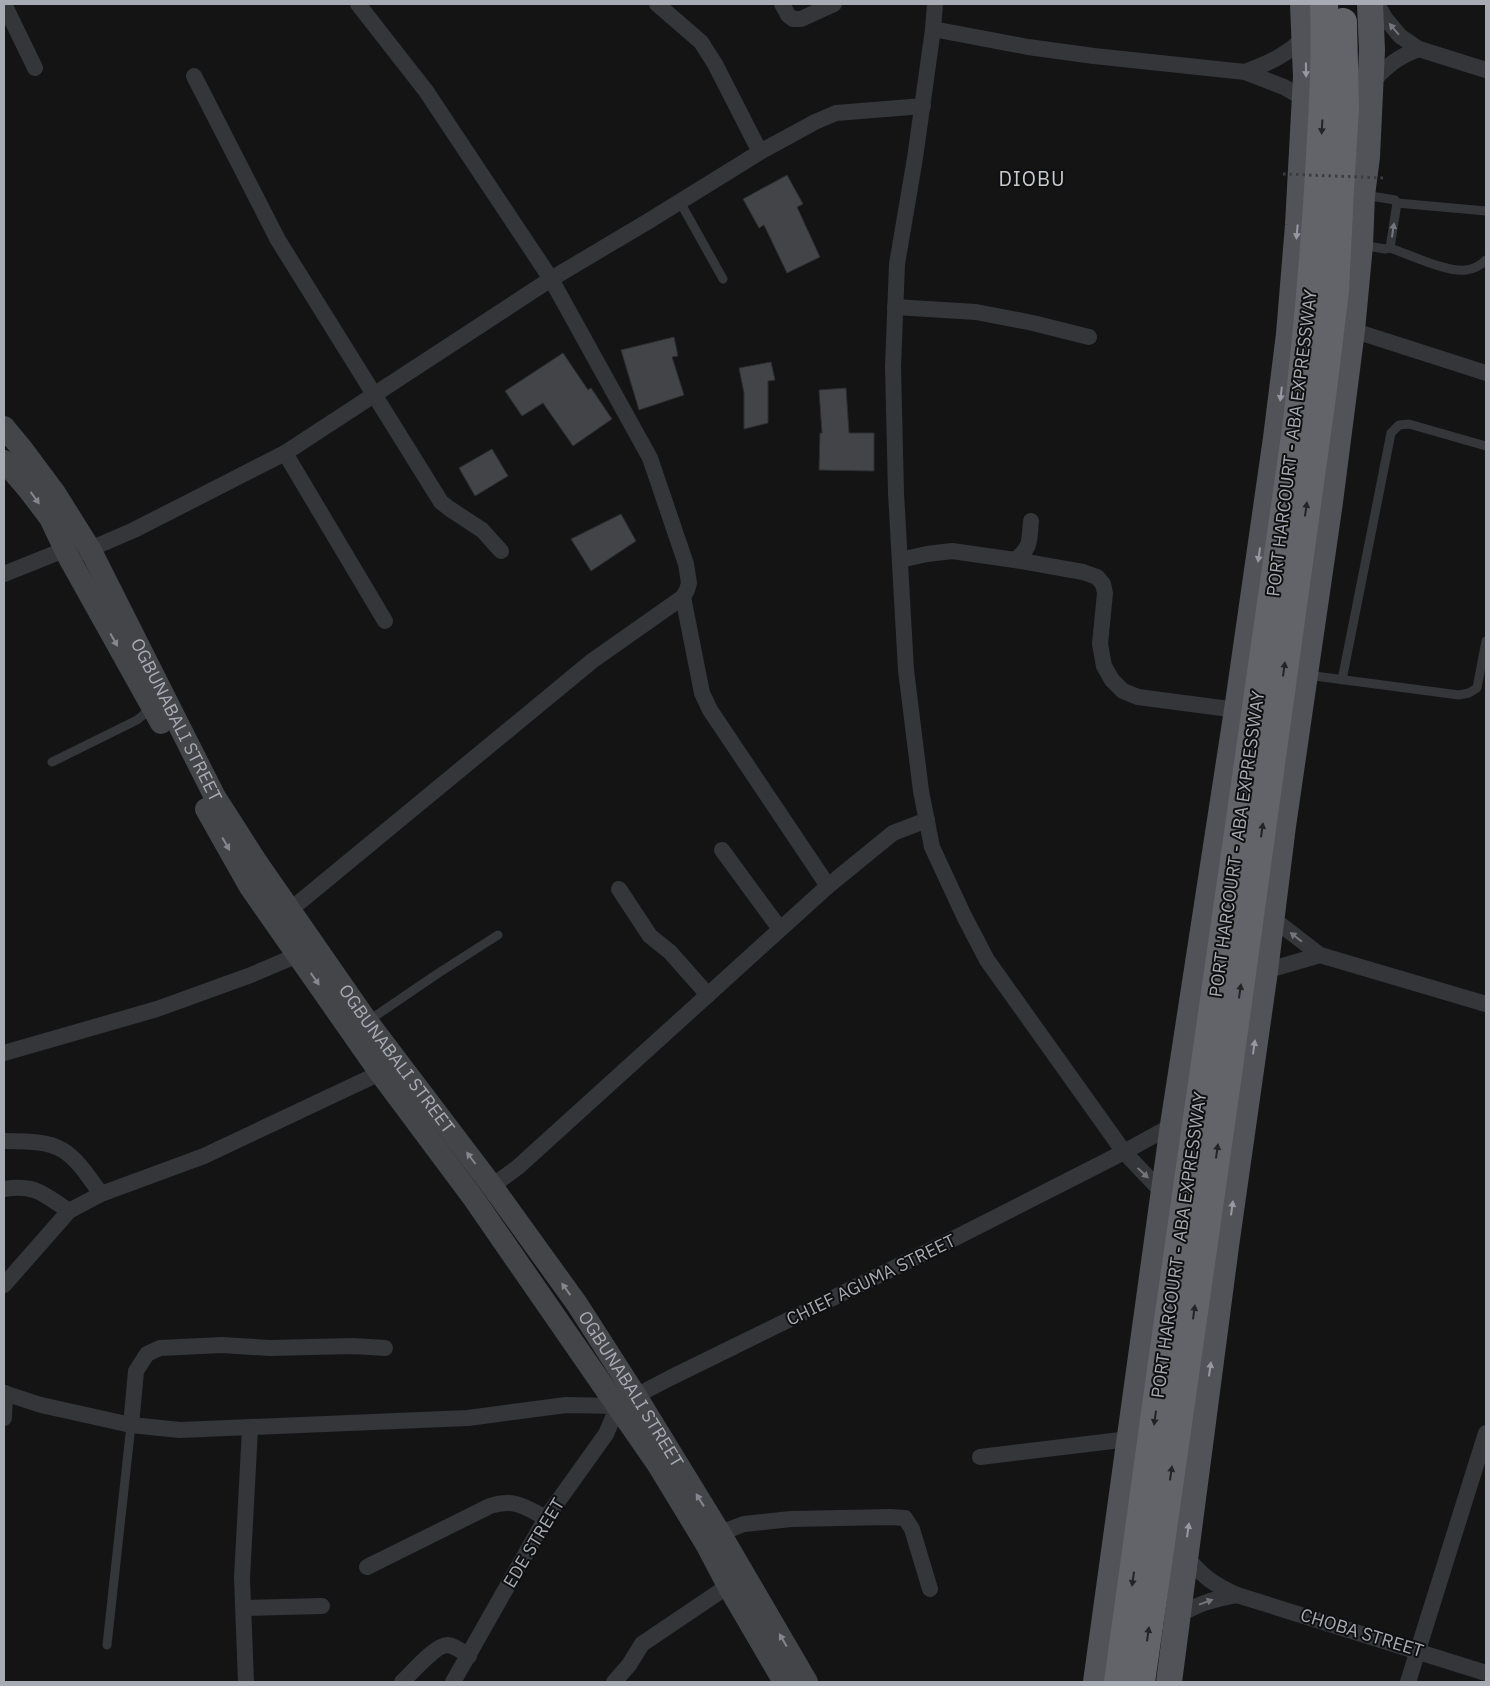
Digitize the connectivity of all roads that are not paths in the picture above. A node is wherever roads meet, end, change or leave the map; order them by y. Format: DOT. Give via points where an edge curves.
graph roads {
  1 [pos="4,4"];
  2 [pos="358,4"];
  3 [pos="657,4"];
  4 [pos="782,4"];
  5 [pos="834,4"];
  6 [pos="935,4"];
  7 [pos="1303,4"];
  8 [pos="1314,4"];
  9 [pos="1324,4"];
  10 [pos="1343,4"];
  11 [pos="1370,4"];
  12 [pos="1377,4"];
  13 [pos="933,30"];
  14 [pos="1315,40"];
  15 [pos="1419,49"];
  16 [pos="35,68"];
  17 [pos="1486,70"];
  18 [pos="1244,72"];
  19 [pos="194,76"];
  20 [pos="1371,82"];
  21 [pos="1305,99"];
  22 [pos="923,106"];
  23 [pos="760,152"];
  24 [pos="1362,195"];
  25 [pos="680,202"];
  26 [pos="1396,203"];
  27 [pos="1486,211"];
  28 [pos="1360,245"];
  29 [pos="1390,248"];
  30 [pos="1486,260"];
  31 [pos="551,279"];
  32 [pos="724,279"];
  33 [pos="895,307"];
  34 [pos="1352,330"];
  35 [pos="1088,337"];
  36 [pos="1486,373"];
  37 [pos="374,394"];
  38 [pos="4,427"];
  39 [pos="1486,446"];
  40 [pos="285,453"];
  41 [pos="4,461"];
  42 [pos="1031,521"];
  43 [pos="90,549"];
  44 [pos="501,550"];
  45 [pos="67,554"];
  46 [pos="900,560"];
  47 [pos="1016,560"];
  48 [pos="4,574"];
  49 [pos="683,597"];
  50 [pos="385,621"];
  51 [pos="1486,640"];
  52 [pos="1305,675"];
  53 [pos="1342,680"];
  54 [pos="152,707"];
  55 [pos="1237,710"];
  56 [pos="52,762"];
  57 [pos="927,820"];
  58 [pos="722,850"];
  59 [pos="828,886"];
  60 [pos="619,889"];
  61 [pos="290,910"];
  62 [pos="1272,918"];
  63 [pos="780,929"];
  64 [pos="498,935"];
  65 [pos="298,955"];
  66 [pos="1320,955"];
  67 [pos="1265,970"];
  68 [pos="708,995"];
  69 [pos="1486,1004"];
  70 [pos="367,1021"];
  71 [pos="4,1053"];
  72 [pos="380,1073"];
  73 [pos="1216,1075"];
  74 [pos="1173,1125"];
  75 [pos="4,1141"];
  76 [pos="1124,1152"];
  77 [pos="492,1186"];
  78 [pos="4,1189"];
  79 [pos="1164,1193"];
  80 [pos="101,1194"];
  81 [pos="69,1211"];
  82 [pos="4,1285"];
  83 [pos="385,1348"];
  84 [pos="4,1393"];
  85 [pos="627,1401"];
  86 [pos="4,1418"];
  87 [pos="131,1425"];
  88 [pos="250,1429"];
  89 [pos="1486,1433"];
  90 [pos="1129,1439"];
  91 [pos="980,1457"];
  92 [pos="546,1518"];
  93 [pos="720,1533"];
  94 [pos="1185,1556"];
  95 [pos="367,1567"];
  96 [pos="728,1586"];
  97 [pos="930,1589"];
  98 [pos="1237,1595"];
  99 [pos="322,1606"];
  100 [pos="244,1608"];
  101 [pos="1177,1616"];
  102 [pos="107,1645"];
  103 [pos="1418,1650"];
  104 [pos="469,1656"];
  105 [pos="1486,1673"];
  106 [pos="246,1682"];
  107 [pos="402,1682"];
  108 [pos="453,1682"];
  109 [pos="614,1682"];
  110 [pos="784,1682"];
  111 [pos="807,1682"];
  112 [pos="1096,1682"];
  113 [pos="1118,1682"];
  114 [pos="1141,1682"];
  115 [pos="1169,1682"];
  116 [pos="1408,1682"];
  1 -- 16 [label="street"];
  2 -- 31 [label="street" via="426,91"];
  3 -- 23 [label="street" via="701,42"];
  4 -- 5 [label="street" via="793,19 801,19"];
  6 -- 13 [label="street"];
  7 -- 14 [label="main road"];
  8 -- 14 [label="highway" via="1319,32"];
  9 -- 14 [label="highway, PORT HARCOURT - ABA EXPRESSWAY"];
  73 -- 10 [label="highway, PORT HARCOURT - ABA EXPRESSWAY, one-way" via="1320,409 1335,290 1345,108"];
  11 -- 20 [label="main road"];
  15 -- 12 [label="street, one-way" via="1400,36"];
  13 -- 18 [label="street" via="1094,56"];
  13 -- 22 [label="street"];
  14 -- 18 [label="street"];
  14 -- 21 [label="main road, one-way"];
  14 -- 73 [label="highway, PORT HARCOURT - ABA EXPRESSWAY, one-way" via="1317,211 1305,359"];
  15 -- 17 [label="street"];
  15 -- 20 [label="street" via="1402,55"];
  18 -- 21 [label="street"];
  19 -- 37 [label="street" via="278,240"];
  20 -- 24 [label="main road"];
  21 -- 55 [label="main road, one-way" via="1289,334"];
  22 -- 23 [label="street" via="836,113"];
  22 -- 33 [label="street" via="897,264"];
  23 -- 25 [label="street"];
  24 -- 26 [label="lane" via="1395,200"];
  24 -- 28 [label="main road"];
  25 -- 31 [label="street"];
  25 -- 32 [label="lane"];
  26 -- 27 [label="lane"];
  29 -- 26 [label="lane, one-way"];
  28 -- 29 [label="lane"];
  28 -- 34 [label="main road"];
  29 -- 30 [label="lane" via="1464,271 1477,268"];
  31 -- 37 [label="street"];
  31 -- 49 [label="street" via="650,458 686,564 689,583"];
  33 -- 35 [label="street" via="976,312"];
  33 -- 46 [label="street" via="893,367"];
  34 -- 36 [label="street"];
  34 -- 52 [label="main road"];
  37 -- 40 [label="street"];
  37 -- 44 [label="street" via="441,502 482,530"];
  38 -- 43 [label="street, OGBUNABALI STREET" via="55,493"];
  39 -- 53 [label="lane" via="1408,424 1398,425 1391,433"];
  40 -- 43 [label="street"];
  40 -- 50 [label="street"];
  41 -- 45 [label="street, OGBUNABALI STREET, one-way" via="50,518"];
  42 -- 47 [label="street" via="1028,547"];
  43 -- 45 [label="street"];
  43 -- 61 [label="street, OGBUNABALI STREET" via="215,797"];
  45 -- 48 [label="street"];
  45 -- 54 [label="street, OGBUNABALI STREET, one-way"];
  46 -- 47 [label="street" via="952,552"];
  46 -- 57 [label="street" via="906,670"];
  47 -- 55 [label="street" via="1084,572 1097,577 1103,584 1100,644 1104,666 1123,692 1138,697"];
  49 -- 59 [label="street" via="702,693 710,710"];
  49 -- 61 [label="street" via="592,661"];
  51 -- 53 [label="lane" via="1477,688 1469,694"];
  52 -- 53 [label="lane"];
  52 -- 62 [label="main road"];
  54 -- 56 [label="lane" via="137,720"];
  54 -- 65 [label="street, OGBUNABALI STREET, one-way" via="250,887"];
  55 -- 74 [label="main road"];
  57 -- 59 [label="street" via="893,833"];
  57 -- 76 [label="street" via="932,847 987,960"];
  58 -- 63 [label="street"];
  59 -- 63 [label="street"];
  60 -- 68 [label="street" via="650,936 670,952"];
  61 -- 70 [label="street, OGBUNABALI STREET"];
  66 -- 62 [label="street, one-way"];
  62 -- 67 [label="main road"];
  63 -- 68 [label="street"];
  64 -- 70 [label="lane"];
  65 -- 71 [label="street" via="157,1009"];
  65 -- 72 [label="street, OGBUNABALI STREET, one-way"];
  66 -- 67 [label="street"];
  66 -- 69 [label="street"];
  94 -- 67 [label="main road, one-way"];
  68 -- 77 [label="street" via="518,1167"];
  77 -- 70 [label="street, OGBUNABALI STREET, one-way"];
  72 -- 80 [label="street" via="204,1156"];
  72 -- 85 [label="street, OGBUNABALI STREET"];
  73 -- 113 [label="highway, PORT HARCOURT - ABA EXPRESSWAY, one-way" via="1162,1364"];
  114 -- 73 [label="highway, PORT HARCOURT - ABA EXPRESSWAY, one-way"];
  74 -- 76 [label="street, CHIEF AGUMA STREET"];
  74 -- 79 [label="main road"];
  75 -- 80 [label="street" via="48,1143 63,1148 79,1162"];
  76 -- 79 [label="street, one-way"];
  76 -- 85 [label="street, CHIEF AGUMA STREET"];
  85 -- 77 [label="street, OGBUNABALI STREET, one-way" via="578,1304"];
  78 -- 81 [label="street" via="21,1186 38,1190"];
  79 -- 90 [label="main road"];
  80 -- 81 [label="street"];
  81 -- 82 [label="street"];
  83 -- 87 [label="street" via="222,1345 160,1348 148,1354 136,1371"];
  84 -- 86 [label="street"];
  84 -- 87 [label="street" via="41,1405"];
  85 -- 88 [label="street" via="566,1405 468,1418"];
  85 -- 92 [label="street, EDE STREET"];
  93 -- 85 [label="street, OGBUNABALI STREET, one-way"];
  85 -- 96 [label="street, OGBUNABALI STREET" via="658,1465"];
  87 -- 88 [label="street" via="180,1430"];
  87 -- 102 [label="lane"];
  88 -- 100 [label="street" via="242,1578"];
  89 -- 103 [label="street"];
  90 -- 91 [label="street"];
  90 -- 112 [label="main road"];
  92 -- 95 [label="street" via="519,1504 502,1502"];
  92 -- 104 [label="street, EDE STREET"];
  93 -- 97 [label="street" via="744,1524 791,1519 905,1518 912,1529"];
  111 -- 93 [label="street, OGBUNABALI STREET, one-way"];
  94 -- 98 [label="street, CHOBA STREET" via="1216,1586"];
  94 -- 101 [label="main road"];
  96 -- 109 [label="street" via="642,1644"];
  96 -- 110 [label="street, OGBUNABALI STREET"];
  101 -- 98 [label="street, one-way" via="1213,1599"];
  98 -- 103 [label="street, CHOBA STREET"];
  99 -- 100 [label="street"];
  100 -- 106 [label="street"];
  101 -- 115 [label="main road"];
  103 -- 105 [label="street, CHOBA STREET"];
  103 -- 116 [label="street"];
  104 -- 107 [label="street" via="449,1645 442,1646"];
  104 -- 108 [label="street, EDE STREET"];
}
